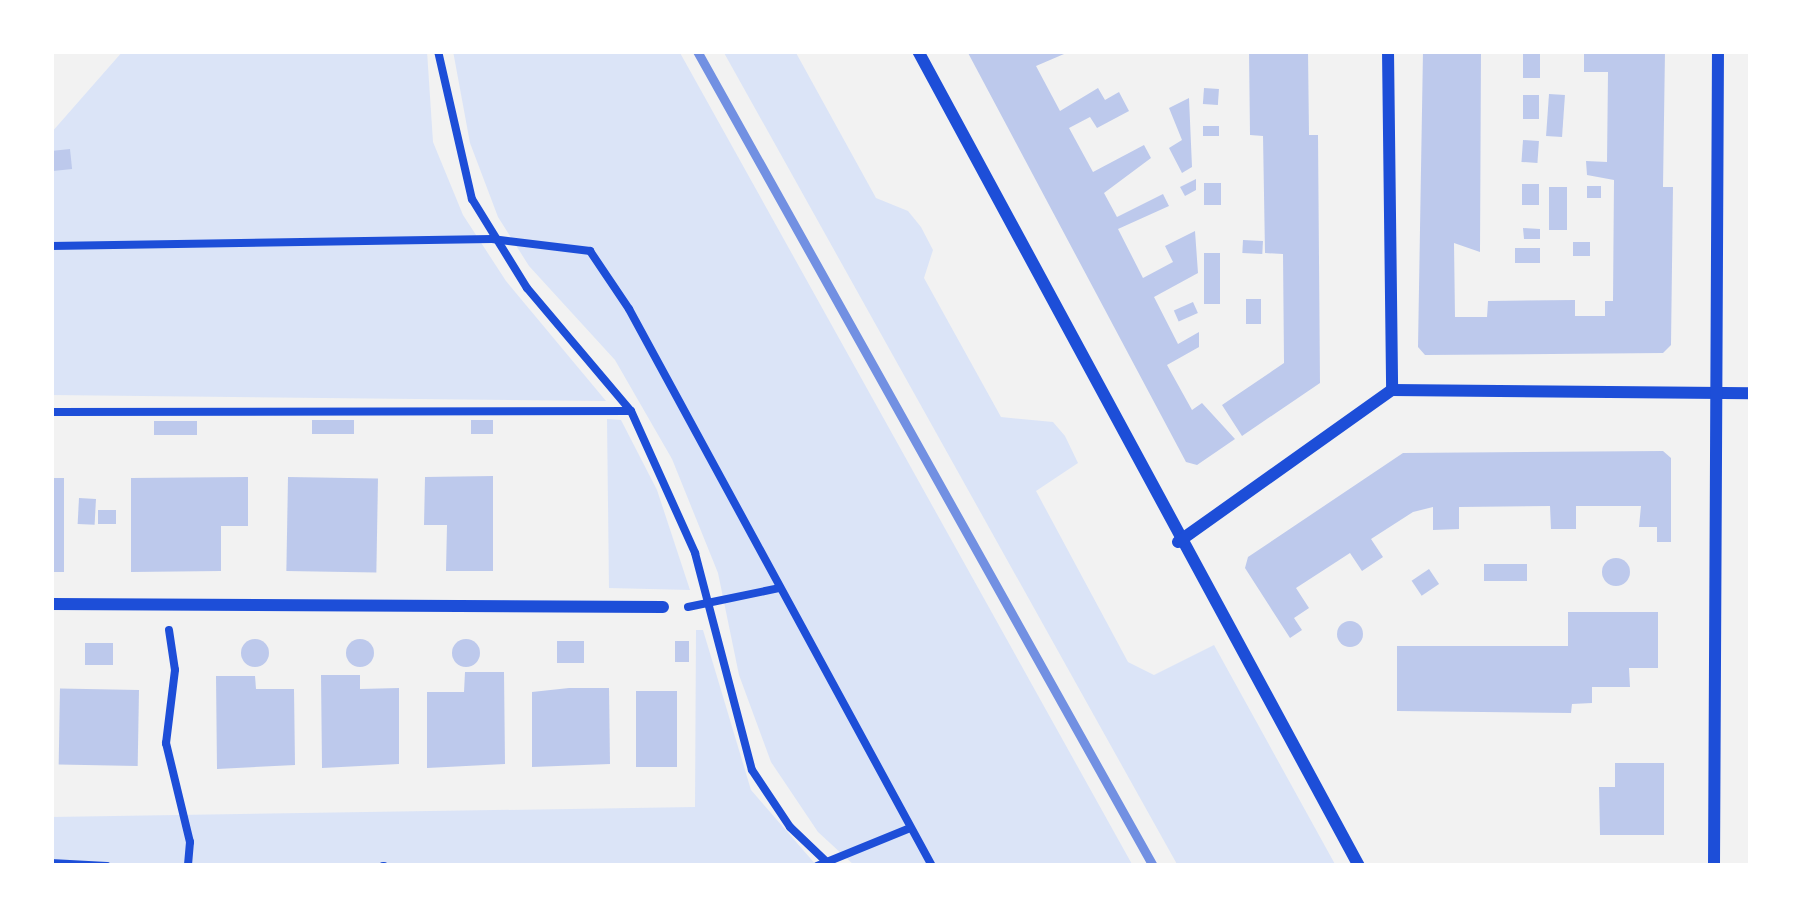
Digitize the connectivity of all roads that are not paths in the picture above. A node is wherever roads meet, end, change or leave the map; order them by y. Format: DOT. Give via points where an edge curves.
graph roads {
  1 [pos="917,51"];
  2 [pos="1388,51"];
  3 [pos="1718,51"];
  4 [pos="1392,390"];
  5 [pos="1751,393"];
  6 [pos="1715,394"];
  7 [pos="1178,542"];
  8 [pos="51,604"];
  9 [pos="663,607"];
  10 [pos="1359,866"];
  11 [pos="1714,866"];
  1 -- 7 [label="street"];
  2 -- 4 [label="street"];
  3 -- 6 [label="street"];
  4 -- 6 [label="street"];
  4 -- 7 [label="street"];
  5 -- 6 [label="street"];
  6 -- 11 [label="street"];
  7 -- 10 [label="street"];
  8 -- 9 [label="street"];
}
